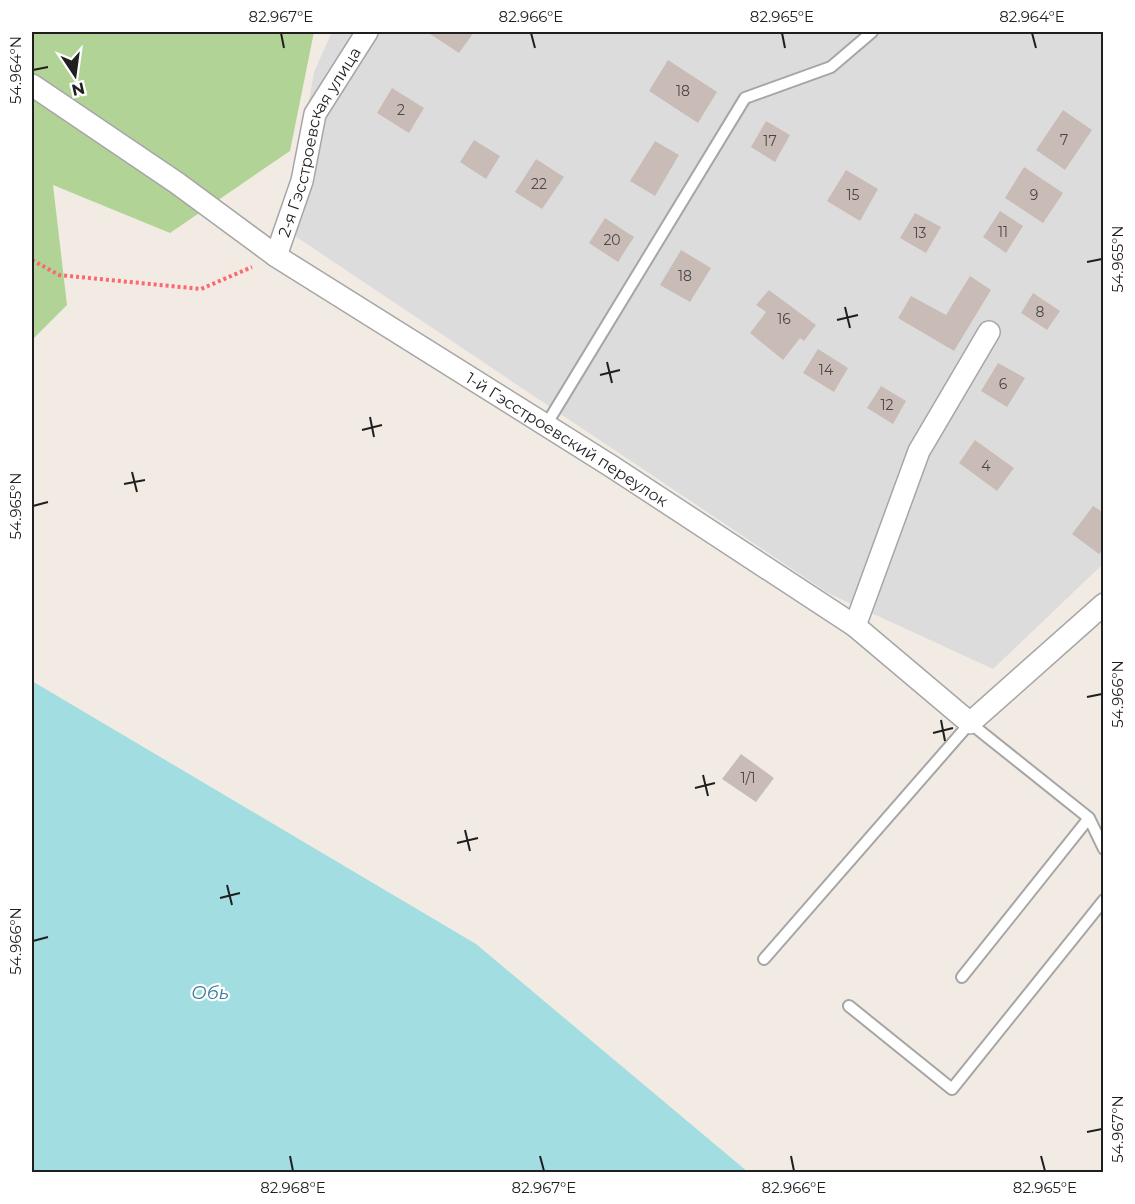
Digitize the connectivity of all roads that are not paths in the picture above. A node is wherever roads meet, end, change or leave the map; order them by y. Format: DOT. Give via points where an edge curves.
graph roads {
  1 [pos="367,32"];
  2 [pos="872,32"];
  3 [pos="32,86"];
  4 [pos="276,256"];
  5 [pos="990,332"];
  6 [pos="546,425"];
  7 [pos="1104,604"];
  8 [pos="855,626"];
  9 [pos="970,723"];
  10 [pos="1089,818"];
  11 [pos="1104,849"];
  12 [pos="1104,900"];
  13 [pos="764,959"];
  14 [pos="962,977"];
  15 [pos="849,1006"];
  1 -- 4 [label="street, 2-я Гэсстроевская улица" via="315,114 302,181"];
  2 -- 6 [label="lane" via="831,67 745,98"];
  3 -- 4 [label="street, 1-й Гэсстроевский переулок" via="177,183"];
  4 -- 6 [label="street, 1-й Гэсстроевский переулок"];
  5 -- 8 [label="street" via="919,451"];
  6 -- 8 [label="street, 1-й Гэсстроевский переулок"];
  7 -- 9 [label="street"];
  8 -- 9 [label="street, 1-й Гэсстроевский переулок"];
  9 -- 10 [label="lane"];
  9 -- 13 [label="lane"];
  10 -- 11 [label="lane"];
  10 -- 14 [label="lane"];
  12 -- 15 [label="lane" via="952,1089"];
}
